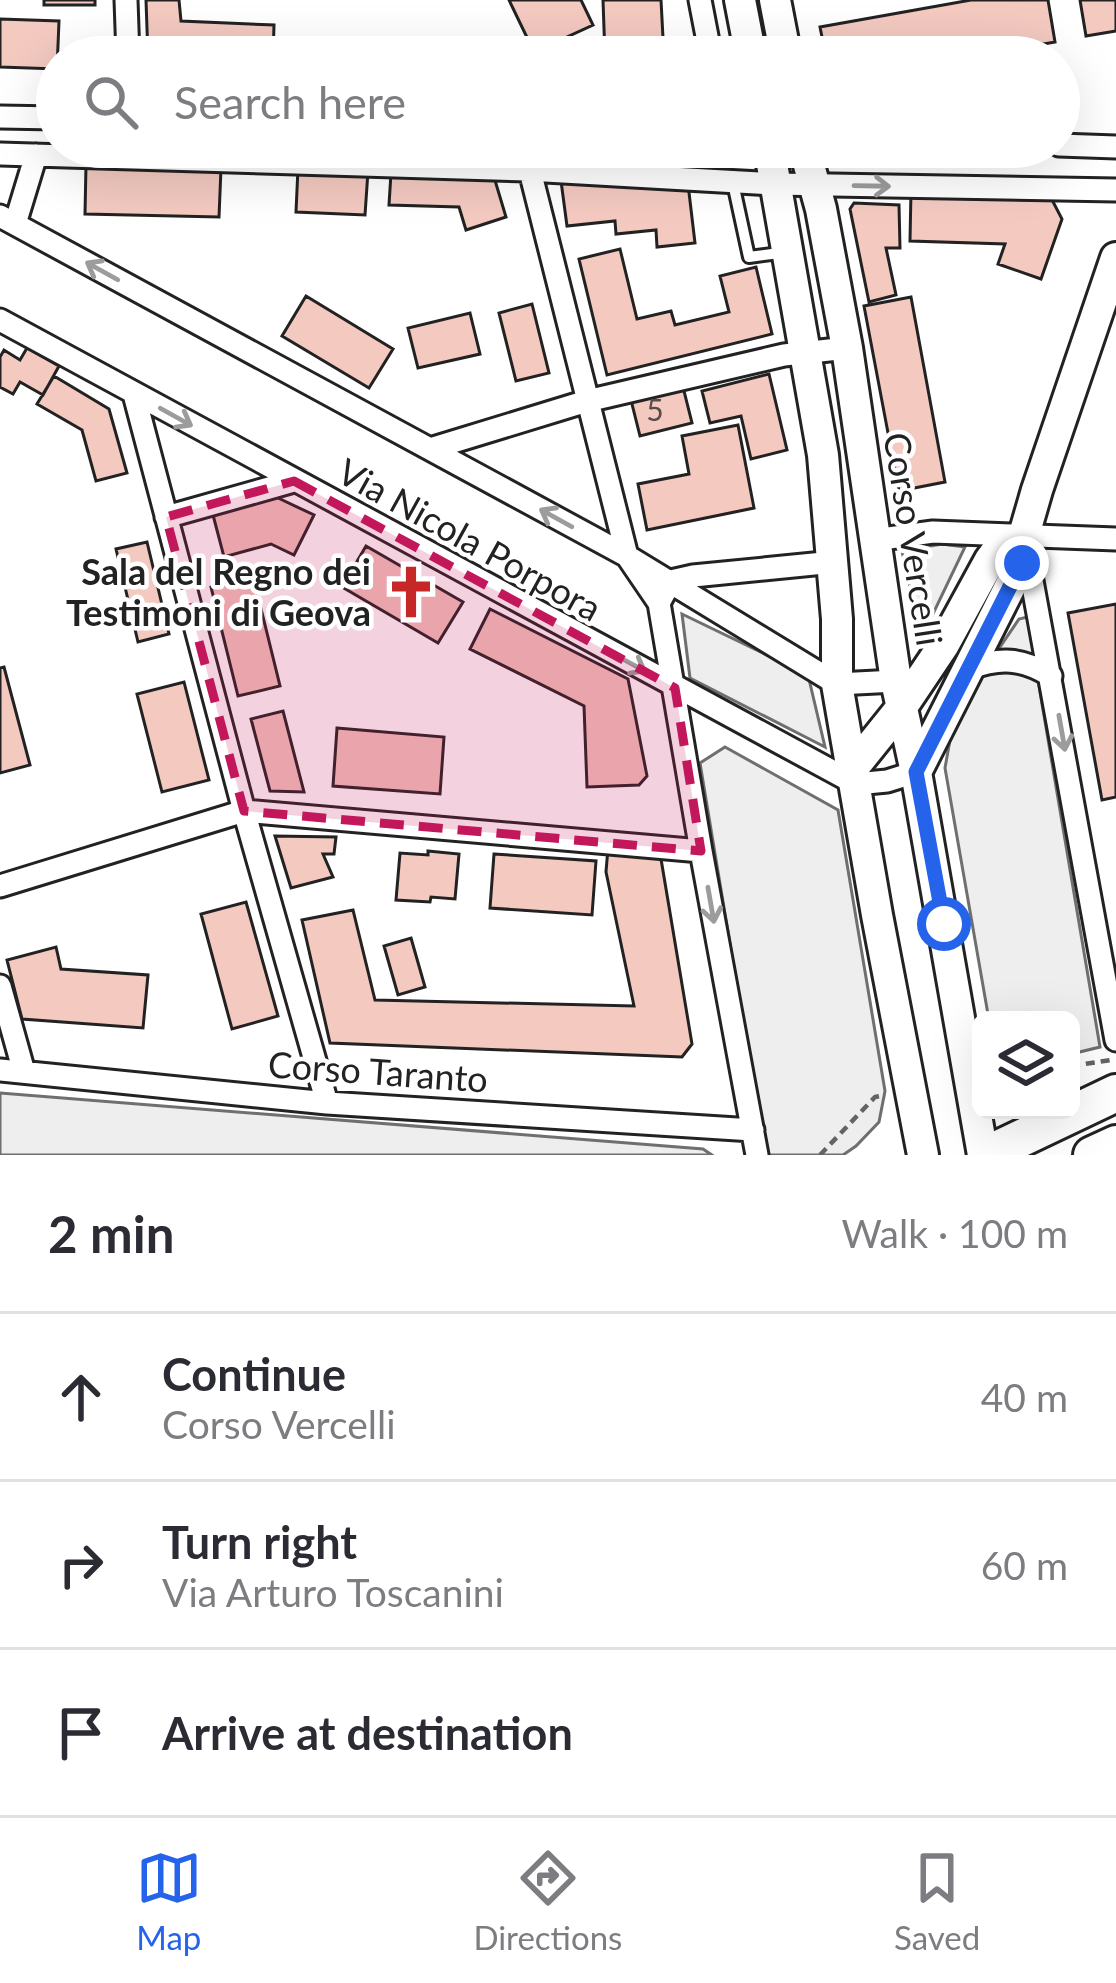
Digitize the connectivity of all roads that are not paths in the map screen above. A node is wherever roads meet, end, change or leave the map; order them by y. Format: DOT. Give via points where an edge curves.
graph roads {
  1 [pos="126,0"];
  2 [pos="700,0"];
  3 [pos="740,0"];
  4 [pos="775,0"];
  5 [pos="127,36"];
  6 [pos="707,36"];
  7 [pos="747,36"];
  8 [pos="781,36"];
  9 [pos="0,117"];
  10 [pos="36,118"];
  11 [pos="1080,146"];
  12 [pos="1116,147"];
  13 [pos="0,154"];
  14 [pos="36,155"];
  15 [pos="529,168"];
  16 [pos="620,168"];
  17 [pos="772,168"];
  18 [pos="810,168"];
  19 [pos="733,180"];
  20 [pos="775,184"];
  21 [pos="815,185"];
  22 [pos="1116,190"];
  23 [pos="8,220"];
  24 [pos="788,252"];
  25 [pos="1116,258"];
  26 [pos="0,320"];
  27 [pos="847,348"];
  28 [pos="806,353"];
  29 [pos="134,394"];
  30 [pos="587,401"];
  31 [pos="430,449"];
  32 [pos="294,481"];
  33 [pos="166,517"];
  34 [pos="1024,535"];
  35 [pos="1116,539"];
  36 [pos="874,540"];
  37 [pos="627,556"];
  38 [pos="834,562"];
  39 [pos="671,581"];
  40 [pos="659,603"];
  41 [pos="968,668"];
  42 [pos="1051,676"];
  43 [pos="837,684"];
  44 [pos="675,688"];
  45 [pos="899,694"];
  46 [pos="916,772"];
  47 [pos="854,776"];
  48 [pos="244,811"];
  49 [pos="701,851"];
  50 [pos="0,886"];
  51 [pos="0,986"];
  52 [pos="1116,1040"];
  53 [pos="0,1070"];
  54 [pos="24,1072"];
  55 [pos="1111,1078"];
  56 [pos="327,1103"];
  57 [pos="752,1130"];
  58 [pos="1116,1144"];
  59 [pos="757,1155"];
  60 [pos="923,1155"];
  61 [pos="985,1155"];
  62 [pos="1092,1155"];
  1 -- 5 [label="street"];
  2 -- 6 [label="street"];
  3 -- 7 [label="street"];
  4 -- 8 [label="street"];
  9 -- 10 [label="street"];
  11 -- 12 [label="street"];
  13 -- 14 [label="street"];
  14 -- 23 [label="street"];
  15 -- 30 [label="street"];
  16 -- 19 [label="street"];
  17 -- 20 [label="street"];
  18 -- 21 [label="street, Corso Vercelli"];
  19 -- 20 [label="street"];
  19 -- 24 [label="lane" via="749,257"];
  20 -- 21 [label="street"];
  20 -- 24 [label="street"];
  21 -- 22 [label="street, one-way"];
  21 -- 27 [label="street, Corso Vercelli"];
  31 -- 23 [label="street, Via Nicola Porpora, one-way"];
  24 -- 28 [label="street"];
  25 -- 34 [label="street"];
  26 -- 29 [label="street, Via Nicola Porpora"];
  27 -- 28 [label="street"];
  27 -- 36 [label="street, Corso Vercelli"];
  28 -- 30 [label="street"];
  28 -- 38 [label="street"];
  29 -- 32 [label="street, Via Nicola Porpora, one-way"];
  29 -- 33 [label="street"];
  30 -- 31 [label="street"];
  30 -- 37 [label="street"];
  37 -- 31 [label="street, Via Nicola Porpora, one-way"];
  32 -- 33 [label="street"];
  32 -- 44 [label="street, Via Nicola Porpora, one-way"];
  33 -- 48 [label="street"];
  34 -- 35 [label="street"];
  34 -- 36 [label="street" via="933,532"];
  34 -- 41 [label="street" via="1022,563"];
  34 -- 42 [label="street"];
  34 -- 45 [label="street" via="999,548 943,646"];
  36 -- 45 [label="street, Corso Vercelli"];
  37 -- 39 [label="street, Via Nicola Porpora"];
  37 -- 40 [label="street"];
  38 -- 39 [label="street"];
  38 -- 43 [label="street"];
  39 -- 40 [label="street"];
  39 -- 43 [label="street, Via Nicola Porpora"];
  40 -- 44 [label="street"];
  41 -- 42 [label="street" via="1010,660"];
  41 -- 46 [label="street"];
  42 -- 52 [label="street, one-way"];
  43 -- 45 [label="street"];
  43 -- 47 [label="street"];
  44 -- 47 [label="street, Via Nicola Porpora"];
  44 -- 49 [label="street"];
  45 -- 46 [label="street, Corso Vercelli"];
  45 -- 47 [label="street"];
  46 -- 47 [label="street" via="887,781"];
  46 -- 61 [label="street, Corso Vercelli"];
  47 -- 60 [label="street"];
  48 -- 49 [label="street"];
  48 -- 50 [label="street"];
  48 -- 56 [label="street"];
  49 -- 57 [label="street, one-way"];
  51 -- 54 [label="street"];
  53 -- 54 [label="street, Corso Taranto"];
  54 -- 56 [label="street, Corso Taranto"];
  55 -- 61 [label="main road"];
  56 -- 57 [label="street, Corso Taranto"];
  57 -- 59 [label="street"];
  58 -- 62 [label="main road"];
}
